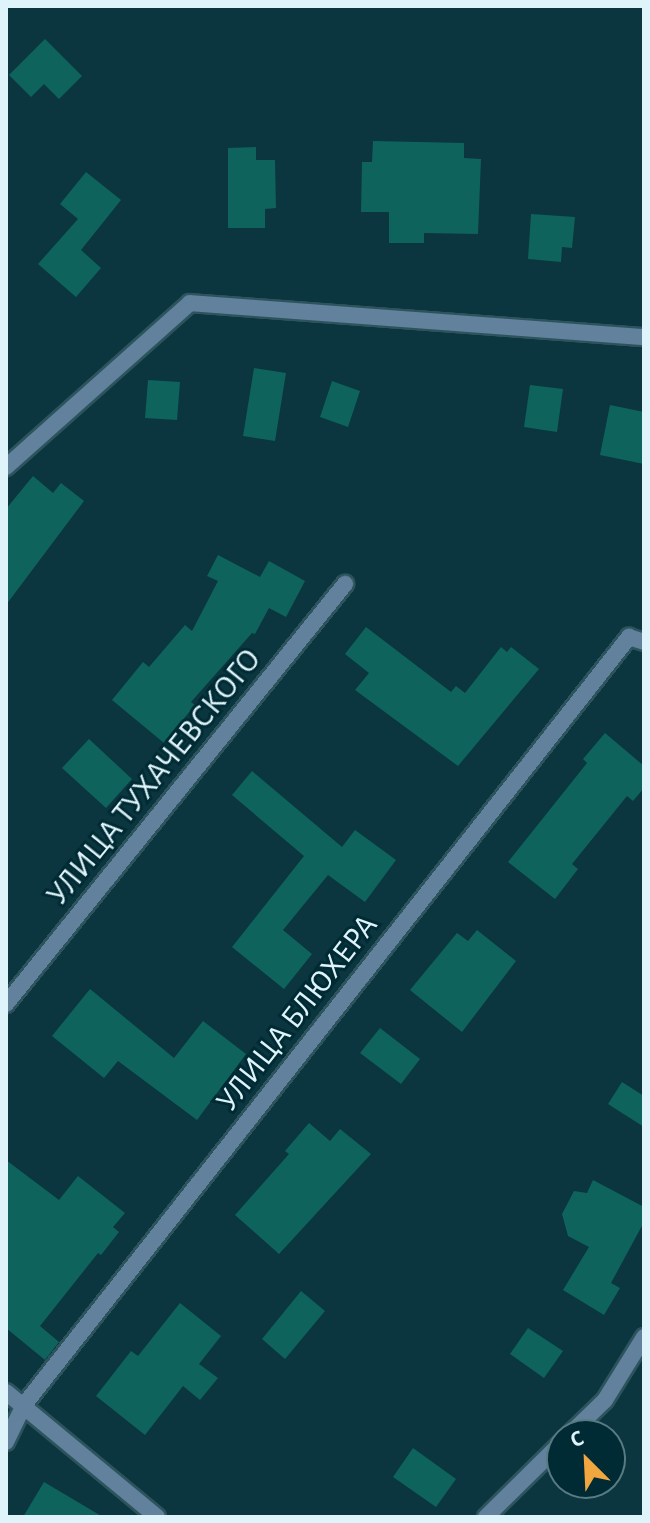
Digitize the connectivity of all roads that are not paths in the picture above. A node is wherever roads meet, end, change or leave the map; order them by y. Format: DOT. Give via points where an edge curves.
graph roads {
  1 [pos="644,337"];
  2 [pos="6,467"];
  3 [pos="345,584"];
  4 [pos="644,642"];
  5 [pos="6,1004"];
  6 [pos="644,1337"];
  7 [pos="6,1392"];
  8 [pos="24,1405"];
  9 [pos="585,1419"];
  10 [pos="6,1442"];
  11 [pos="546,1458"];
  12 [pos="157,1517"];
  13 [pos="486,1517"];
  1 -- 2 [label="street" via="190,303"];
  3 -- 5 [label="street, УЛИЦА ТУХАЧЕВСКОГО"];
  4 -- 8 [label="street, УЛИЦА БЛЮХЕРА" via="629,637"];
  6 -- 9 [label="street" via="605,1400"];
  7 -- 8 [label="street"];
  8 -- 10 [label="street, УЛИЦА БЛЮХЕРА"];
  8 -- 12 [label="street"];
  11 -- 13 [label="street"];
}
